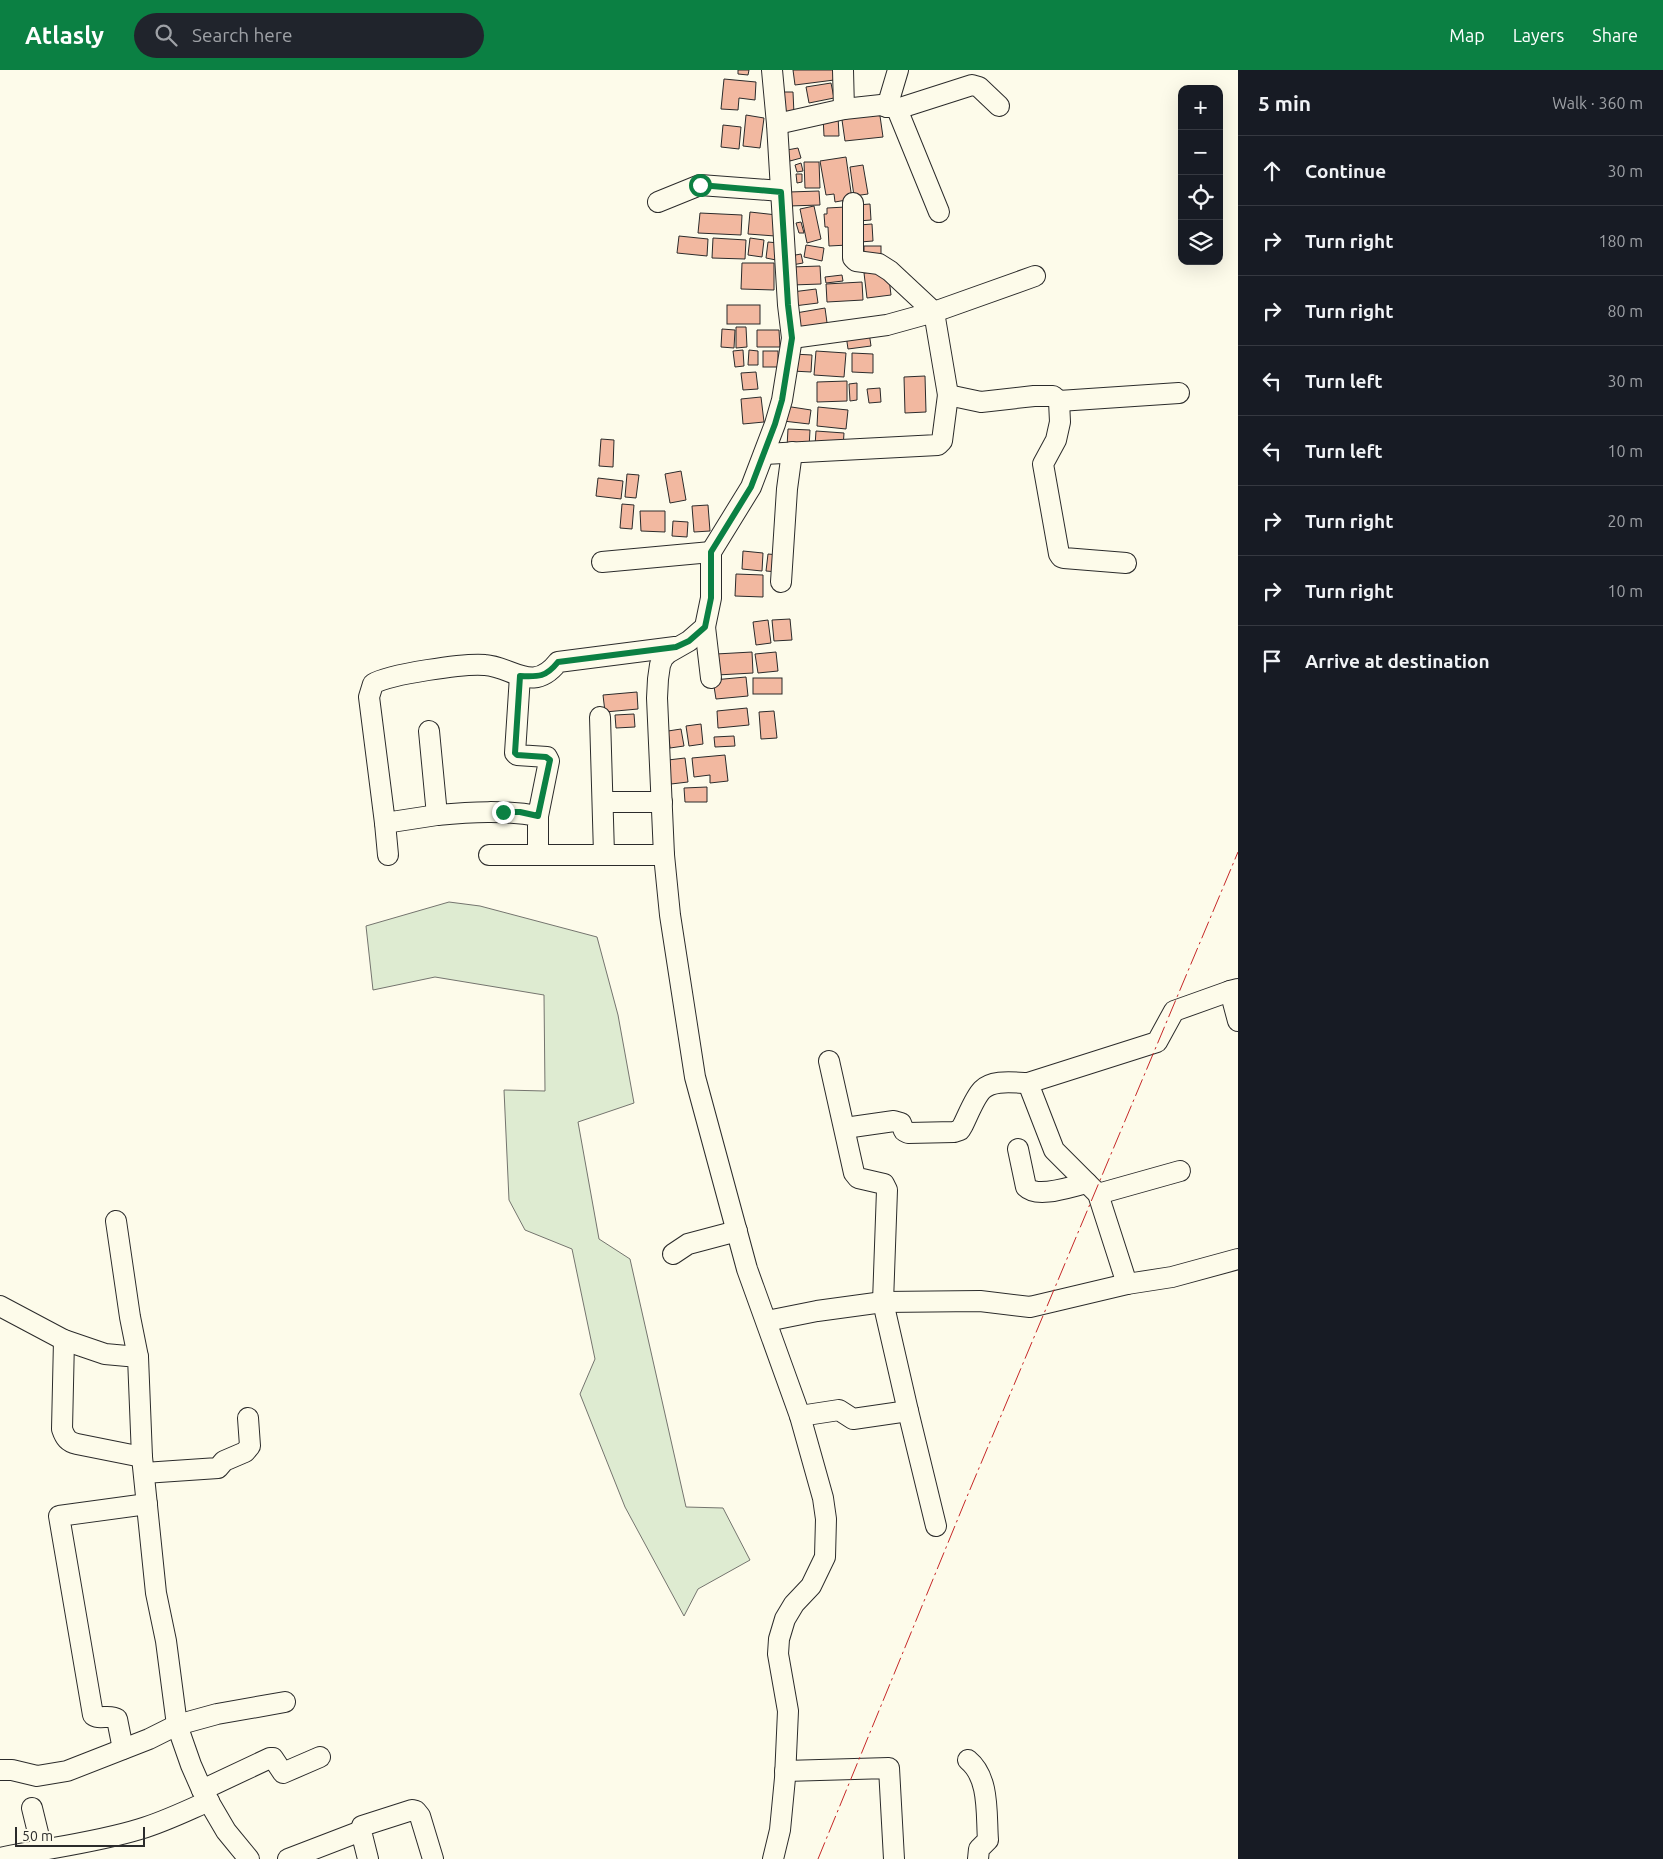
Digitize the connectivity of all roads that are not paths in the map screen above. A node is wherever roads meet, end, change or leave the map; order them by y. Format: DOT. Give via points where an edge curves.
graph roads {
  1 [pos="772,70"];
  2 [pos="843,70"];
  3 [pos="898,70"];
  4 [pos="999,106"];
  5 [pos="892,108"];
  6 [pos="844,109"];
  7 [pos="777,124"];
  8 [pos="781,192"];
  9 [pos="658,202"];
  10 [pos="853,203"];
  11 [pos="939,212"];
  12 [pos="1035,276"];
  13 [pos="934,312"];
  14 [pos="792,338"];
  15 [pos="1179,393"];
  16 [pos="948,395"];
  17 [pos="1059,401"];
  18 [pos="792,452"];
  19 [pos="764,454"];
  20 [pos="711,552"];
  21 [pos="602,562"];
  22 [pos="1126,562"];
  23 [pos="781,582"];
  24 [pos="705,627"];
  25 [pos="676,647"];
  26 [pos="520,676"];
  27 [pos="711,678"];
  28 [pos="600,717"];
  29 [pos="428,731"];
  30 [pos="603,802"];
  31 [pos="662,802"];
  32 [pos="438,815"];
  33 [pos="538,816"];
  34 [pos="385,824"];
  35 [pos="604,854"];
  36 [pos="388,855"];
  37 [pos="489,855"];
  38 [pos="538,855"];
  39 [pos="664,855"];
  40 [pos="1234,990"];
  41 [pos="1238,1021"];
  42 [pos="830,1062"];
  43 [pos="1028,1083"];
  44 [pos="845,1128"];
  45 [pos="1018,1149"];
  46 [pos="1180,1171"];
  47 [pos="1092,1189"];
  48 [pos="116,1221"];
  49 [pos="737,1231"];
  50 [pos="673,1254"];
  51 [pos="1238,1260"];
  52 [pos="1127,1284"];
  53 [pos="884,1302"];
  54 [pos="0,1306"];
  55 [pos="767,1320"];
  56 [pos="64,1340"];
  57 [pos="138,1357"];
  58 [pos="908,1412"];
  59 [pos="800,1416"];
  60 [pos="248,1418"];
  61 [pos="143,1465"];
  62 [pos="147,1504"];
  63 [pos="936,1526"];
  64 [pos="285,1702"];
  65 [pos="177,1725"];
  66 [pos="122,1749"];
  67 [pos="320,1757"];
  68 [pos="968,1760"];
  69 [pos="0,1770"];
  70 [pos="785,1774"];
  71 [pos="205,1796"];
  72 [pos="32,1808"];
  73 [pos="361,1831"];
  74 [pos="42,1849"];
  75 [pos="0,1858"];
  76 [pos="249,1859"];
  77 [pos="288,1859"];
  78 [pos="368,1859"];
  79 [pos="433,1859"];
  80 [pos="773,1859"];
  81 [pos="894,1859"];
  82 [pos="978,1859"];
  1 -- 7 [label="street"];
  2 -- 6 [label="street"];
  3 -- 5 [label="street"];
  4 -- 5 [label="street" via="979,87 972,85"];
  5 -- 6 [label="street" via="881,105"];
  5 -- 11 [label="street"];
  6 -- 7 [label="street"];
  7 -- 8 [label="street"];
  8 -- 9 [label="street" via="700,185"];
  8 -- 14 [label="street"];
  10 -- 13 [label="street" via="853,258 879,264 890,271"];
  12 -- 13 [label="street"];
  13 -- 14 [label="street" via="887,324"];
  13 -- 16 [label="street"];
  14 -- 19 [label="street" via="782,400"];
  15 -- 17 [label="street"];
  16 -- 17 [label="street" via="981,402 1034,396 1053,396"];
  16 -- 18 [label="street" via="942,442 938,445"];
  17 -- 22 [label="street" via="1060,422 1056,440 1042,464 1059,554 1064,558"];
  18 -- 19 [label="street"];
  18 -- 23 [label="street" via="786,490"];
  19 -- 20 [label="street" via="751,487"];
  20 -- 21 [label="street"];
  20 -- 24 [label="street" via="711,598"];
  24 -- 25 [label="street"];
  24 -- 27 [label="street"];
  25 -- 26 [label="street" via="558,662 544,674"];
  25 -- 31 [label="street" via="663,658 658,679"];
  26 -- 33 [label="street" via="515,753 550,760"];
  26 -- 34 [label="street" via="488,665 470,664 389,678 373,684 369,697"];
  28 -- 30 [label="street"];
  29 -- 32 [label="street"];
  30 -- 31 [label="street"];
  30 -- 35 [label="street"];
  31 -- 39 [label="street"];
  32 -- 33 [label="street" via="520,812"];
  32 -- 34 [label="street"];
  33 -- 38 [label="street"];
  34 -- 36 [label="street"];
  35 -- 38 [label="street"];
  35 -- 39 [label="street"];
  37 -- 38 [label="street"];
  39 -- 49 [label="street" via="675,959 695,1077"];
  40 -- 41 [label="street"];
  40 -- 43 [label="street" via="1174,1011 1157,1042"];
  42 -- 44 [label="street"];
  43 -- 44 [label="street" via="1002,1082 982,1090 960,1130 954,1132 908,1133 901,1123 894,1121"];
  43 -- 47 [label="street" via="1054,1150"];
  44 -- 53 [label="street" via="856,1176 884,1184 887,1190"];
  45 -- 47 [label="street" via="1026,1187 1031,1191"];
  46 -- 47 [label="street"];
  47 -- 52 [label="street"];
  48 -- 57 [label="street"];
  49 -- 50 [label="street" via="688,1244"];
  49 -- 55 [label="street" via="747,1269"];
  51 -- 52 [label="street" via="1172,1277"];
  52 -- 53 [label="street" via="1030,1307 980,1301"];
  53 -- 55 [label="street"];
  53 -- 58 [label="street"];
  54 -- 56 [label="street"];
  55 -- 59 [label="street"];
  56 -- 57 [label="street" via="105,1354"];
  56 -- 61 [label="street" via="64,1436 70,1442"];
  57 -- 61 [label="street"];
  58 -- 59 [label="street" via="853,1420 839,1410"];
  58 -- 63 [label="street"];
  59 -- 70 [label="street" via="826,1519 824,1557 811,1586 784,1619 779,1639 778,1654 788,1711"];
  60 -- 61 [label="street" via="250,1446 218,1468"];
  61 -- 62 [label="street"];
  62 -- 65 [label="street" via="156,1593"];
  62 -- 66 [label="street" via="58,1516 93,1715 117,1719"];
  64 -- 65 [label="street"];
  65 -- 66 [label="street"];
  65 -- 71 [label="street"];
  66 -- 69 [label="street" via="47,1775"];
  67 -- 71 [label="street" via="283,1773 270,1758"];
  68 -- 82 [label="street" via="980,1773 984,1791 988,1840 979,1849"];
  70 -- 80 [label="street" via="780,1830"];
  70 -- 81 [label="street" via="889,1768"];
  71 -- 74 [label="street" via="165,1820 139,1829"];
  71 -- 76 [label="street"];
  72 -- 74 [label="street"];
  73 -- 77 [label="street"];
  73 -- 78 [label="street"];
  73 -- 79 [label="street" via="366,1824 416,1811"];
  74 -- 75 [label="street"];
}
